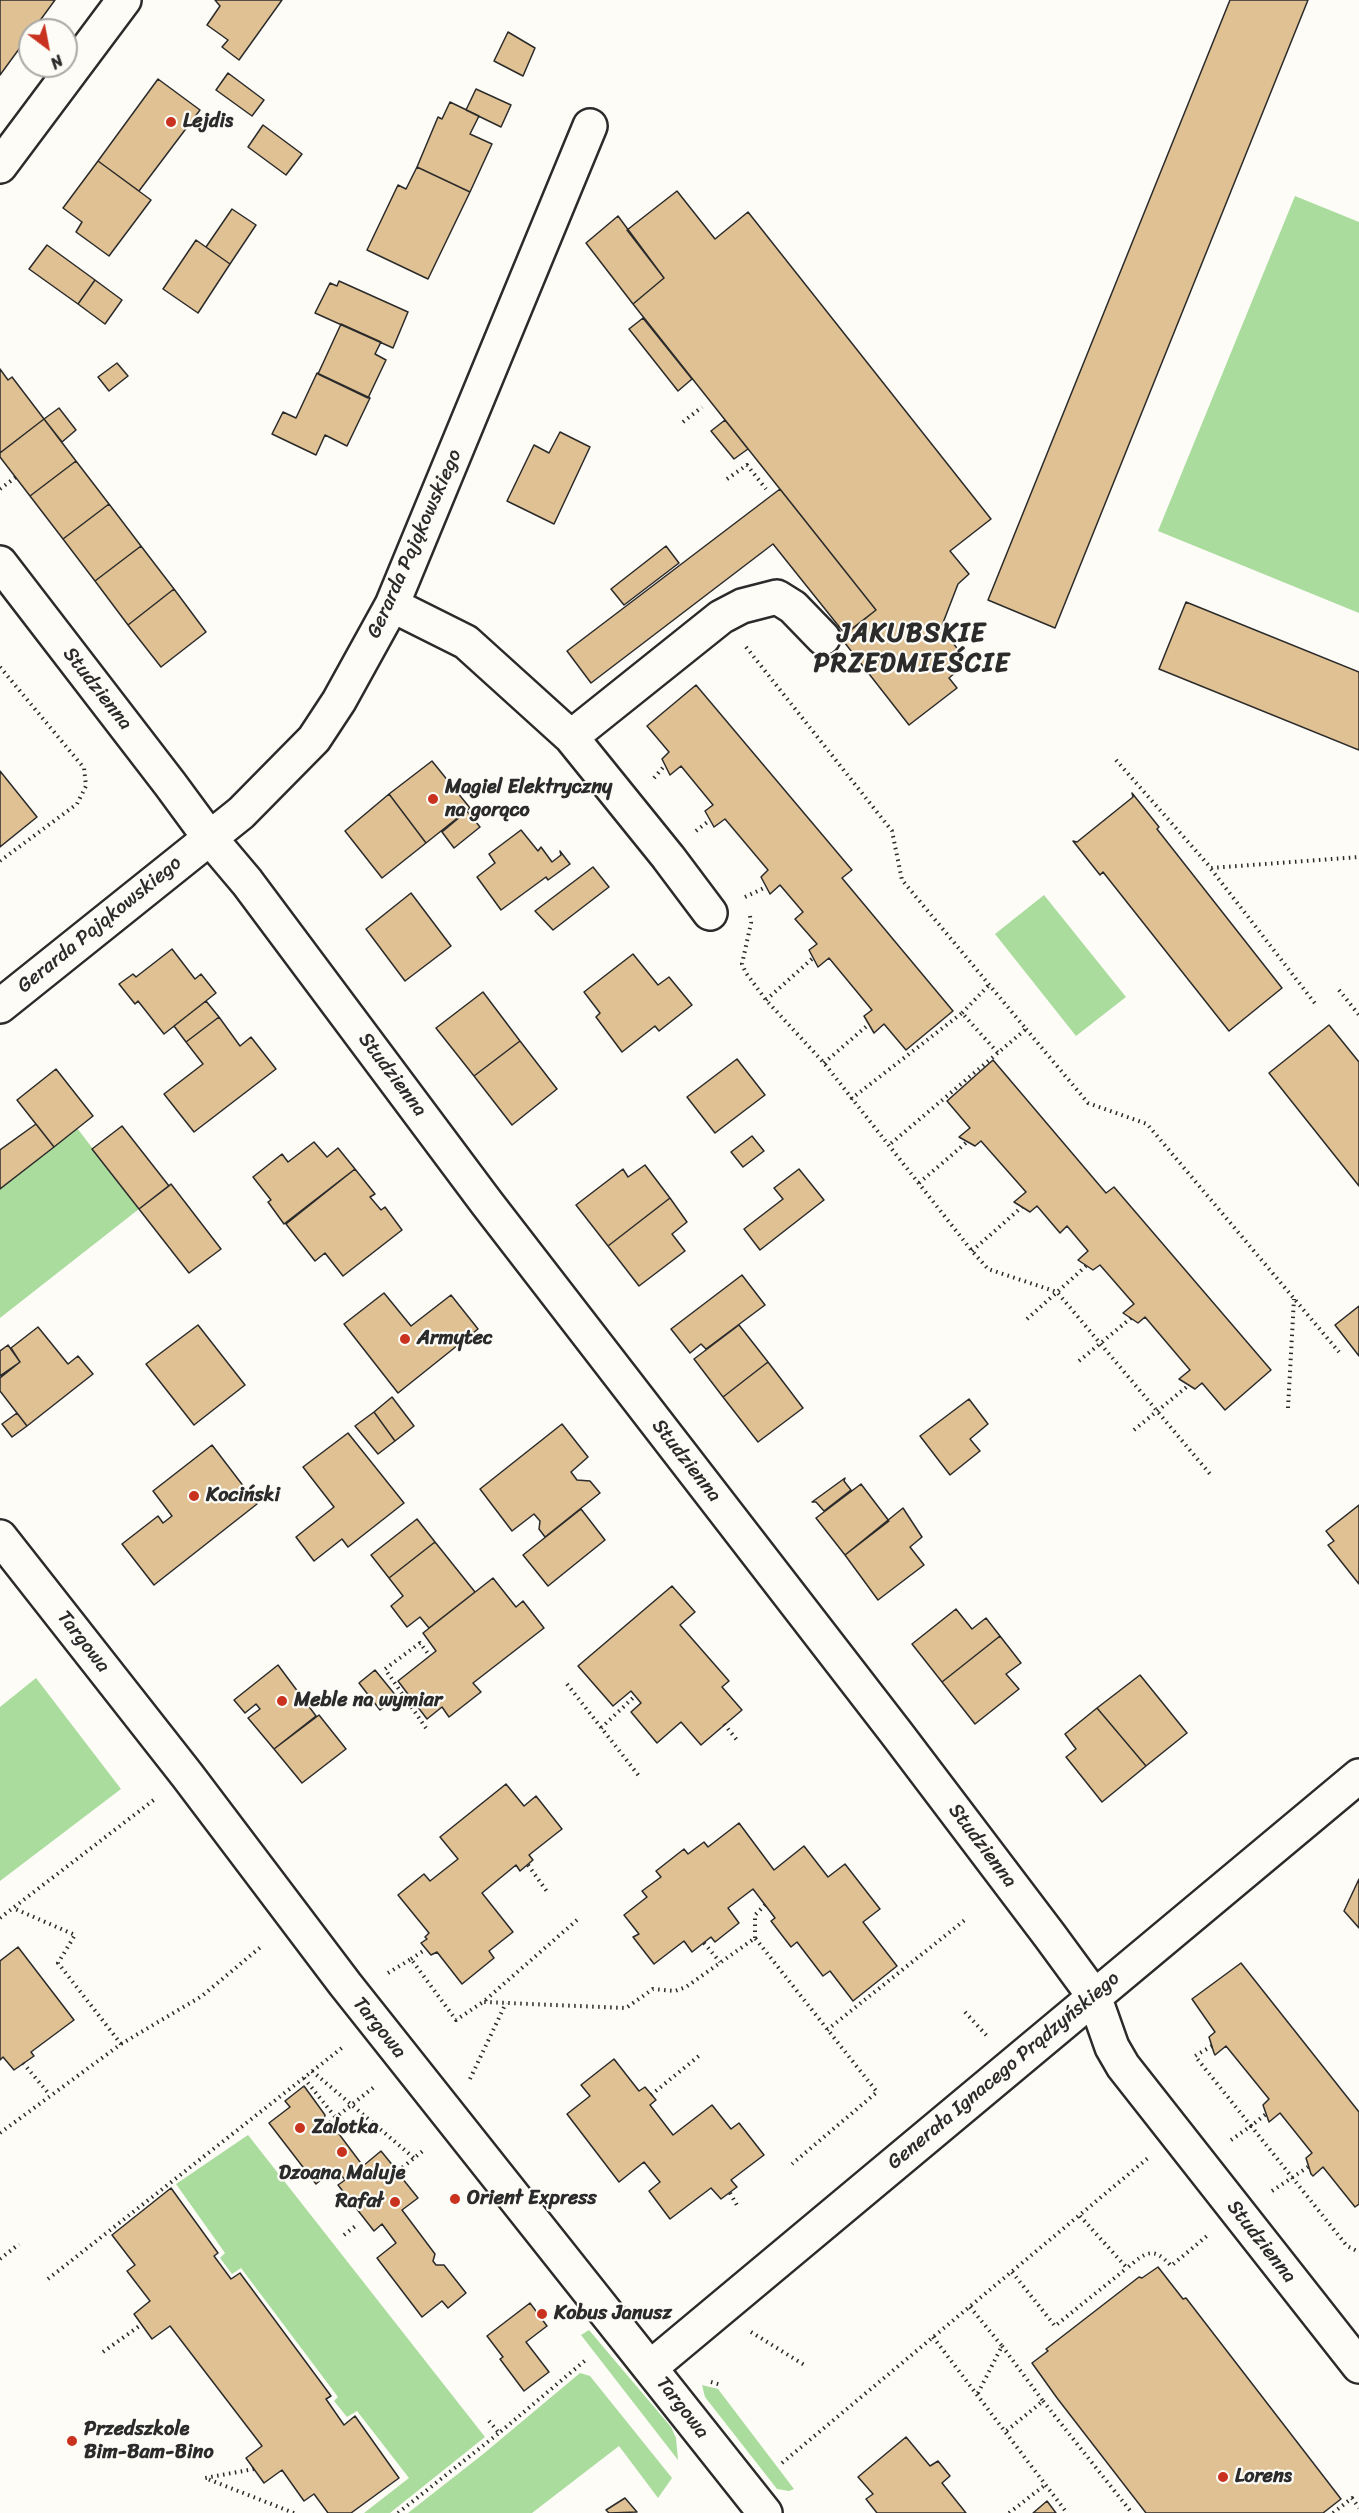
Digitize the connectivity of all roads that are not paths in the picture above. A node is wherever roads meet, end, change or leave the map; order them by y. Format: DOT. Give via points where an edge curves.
graph roads {
  1 [pos="124,0"];
  2 [pos="590,126"];
  3 [pos="0,166"];
  4 [pos="0,563"];
  5 [pos="392,604"];
  6 [pos="823,638"];
  7 [pos="571,737"];
  8 [pos="209,837"];
  9 [pos="710,913"];
  10 [pos="0,1006"];
  11 [pos="0,1538"];
  12 [pos="1359,1776"];
  13 [pos="1094,1996"];
  14 [pos="1359,2366"];
  15 [pos="651,2367"];
  16 [pos="765,2513"];
  1 -- 3 [label="street"];
  2 -- 5 [label="street, Gerarda Pająkowskiego"];
  4 -- 8 [label="street, Studzienna"];
  5 -- 7 [label="street" via="466,642"];
  5 -- 8 [label="street, Gerarda Pająkowskiego" via="314,739 241,813"];
  6 -- 7 [label="street" via="793,607 777,597 742,606 722,617"];
  7 -- 9 [label="street"];
  8 -- 10 [label="street, Gerarda Pająkowskiego"];
  8 -- 13 [label="street, Studzienna"];
  11 -- 15 [label="street, Targowa" via="345,1984"];
  12 -- 13 [label="street, Generała Ignacego Prądzyńskiego"];
  13 -- 14 [label="street, Studzienna" via="1123,2066"];
  13 -- 15 [label="street, Generała Ignacego Prądzyńskiego"];
  15 -- 16 [label="street, Targowa"];
}
